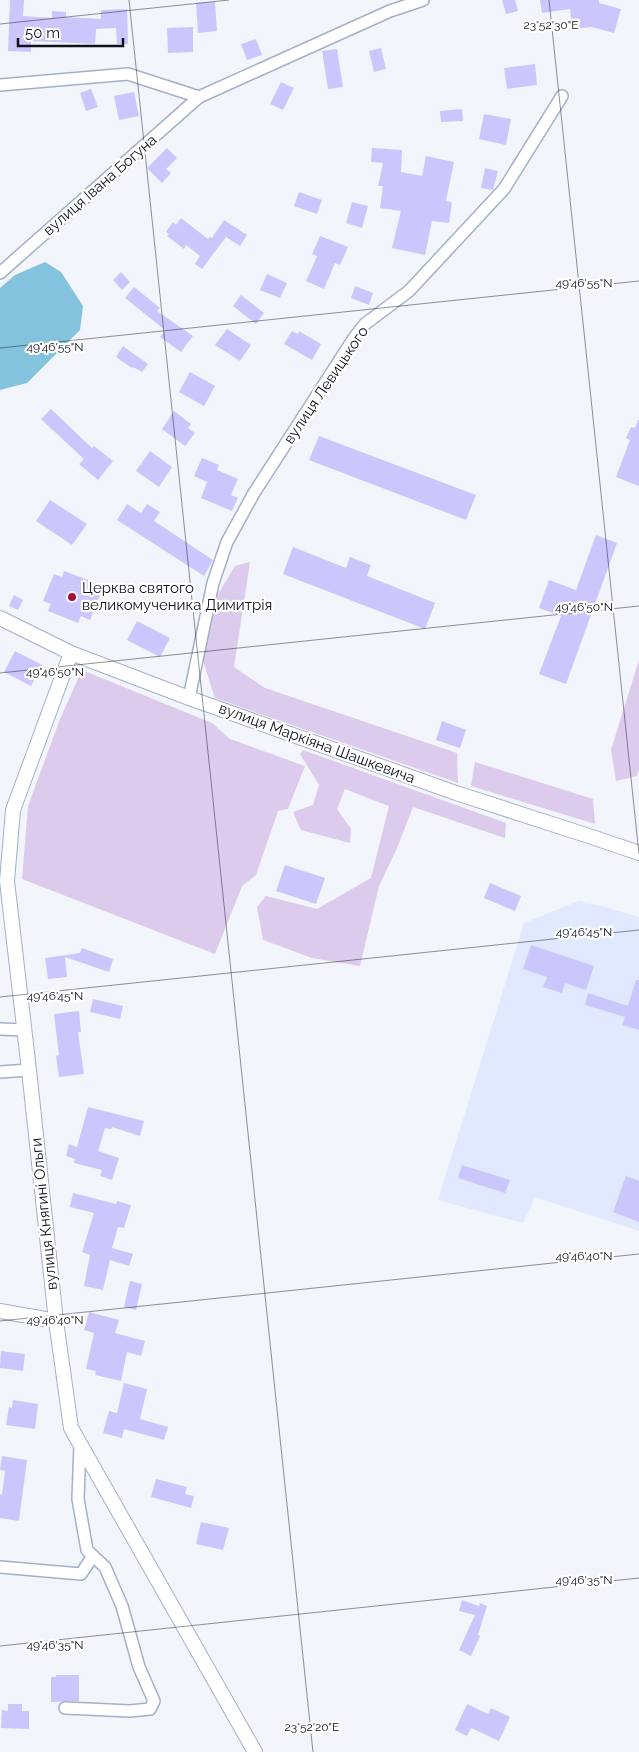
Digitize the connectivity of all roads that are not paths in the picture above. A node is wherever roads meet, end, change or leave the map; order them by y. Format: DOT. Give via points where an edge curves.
graph roads {
  1 [pos="423,0"];
  2 [pos="0,85"];
  3 [pos="562,96"];
  4 [pos="200,97"];
  5 [pos="0,273"];
  6 [pos="0,618"];
  7 [pos="71,653"];
  8 [pos="189,698"];
  9 [pos="639,853"];
  10 [pos="0,1029"];
  11 [pos="24,1030"];
  12 [pos="29,1070"];
  13 [pos="0,1072"];
  14 [pos="0,1311"];
  15 [pos="56,1321"];
  16 [pos="80,1444"];
  17 [pos="93,1556"];
  18 [pos="0,1567"];
  19 [pos="65,1708"];
  20 [pos="255,1752"];
  1 -- 4 [label="street, вулиця Івана Богуна" via="390,11"];
  2 -- 4 [label="street" via="128,74"];
  3 -- 8 [label="street, вулиця Левицького" via="504,189 409,291 365,324 354,338 254,493 227,542 212,584"];
  4 -- 5 [label="street, вулиця Івана Богуна"];
  6 -- 7 [label="street, вулиця Маркіяна Шашкевича"];
  7 -- 8 [label="street, вулиця Маркіяна Шашкевича"];
  7 -- 11 [label="street, вулиця Княгині Ольги" via="12,810 6,881"];
  8 -- 9 [label="street, вулиця Маркіяна Шашкевича" via="456,793"];
  10 -- 11 [label="street"];
  11 -- 12 [label="street, вулиця Княгині Ольги"];
  12 -- 13 [label="street"];
  12 -- 15 [label="street, вулиця Княгині Ольги"];
  14 -- 15 [label="street"];
  15 -- 16 [label="street, вулиця Княгині Ольги" via="71,1428"];
  16 -- 17 [label="street, вулиця Княгині Ольги" via="78,1499 87,1550"];
  16 -- 20 [label="street, вулиця Княгині Ольги"];
  17 -- 18 [label="street" via="81,1574"];
  17 -- 19 [label="street, вулиця Княгині Ольги" via="105,1567 122,1606 139,1667 154,1701 150,1709 130,1712"];
}
